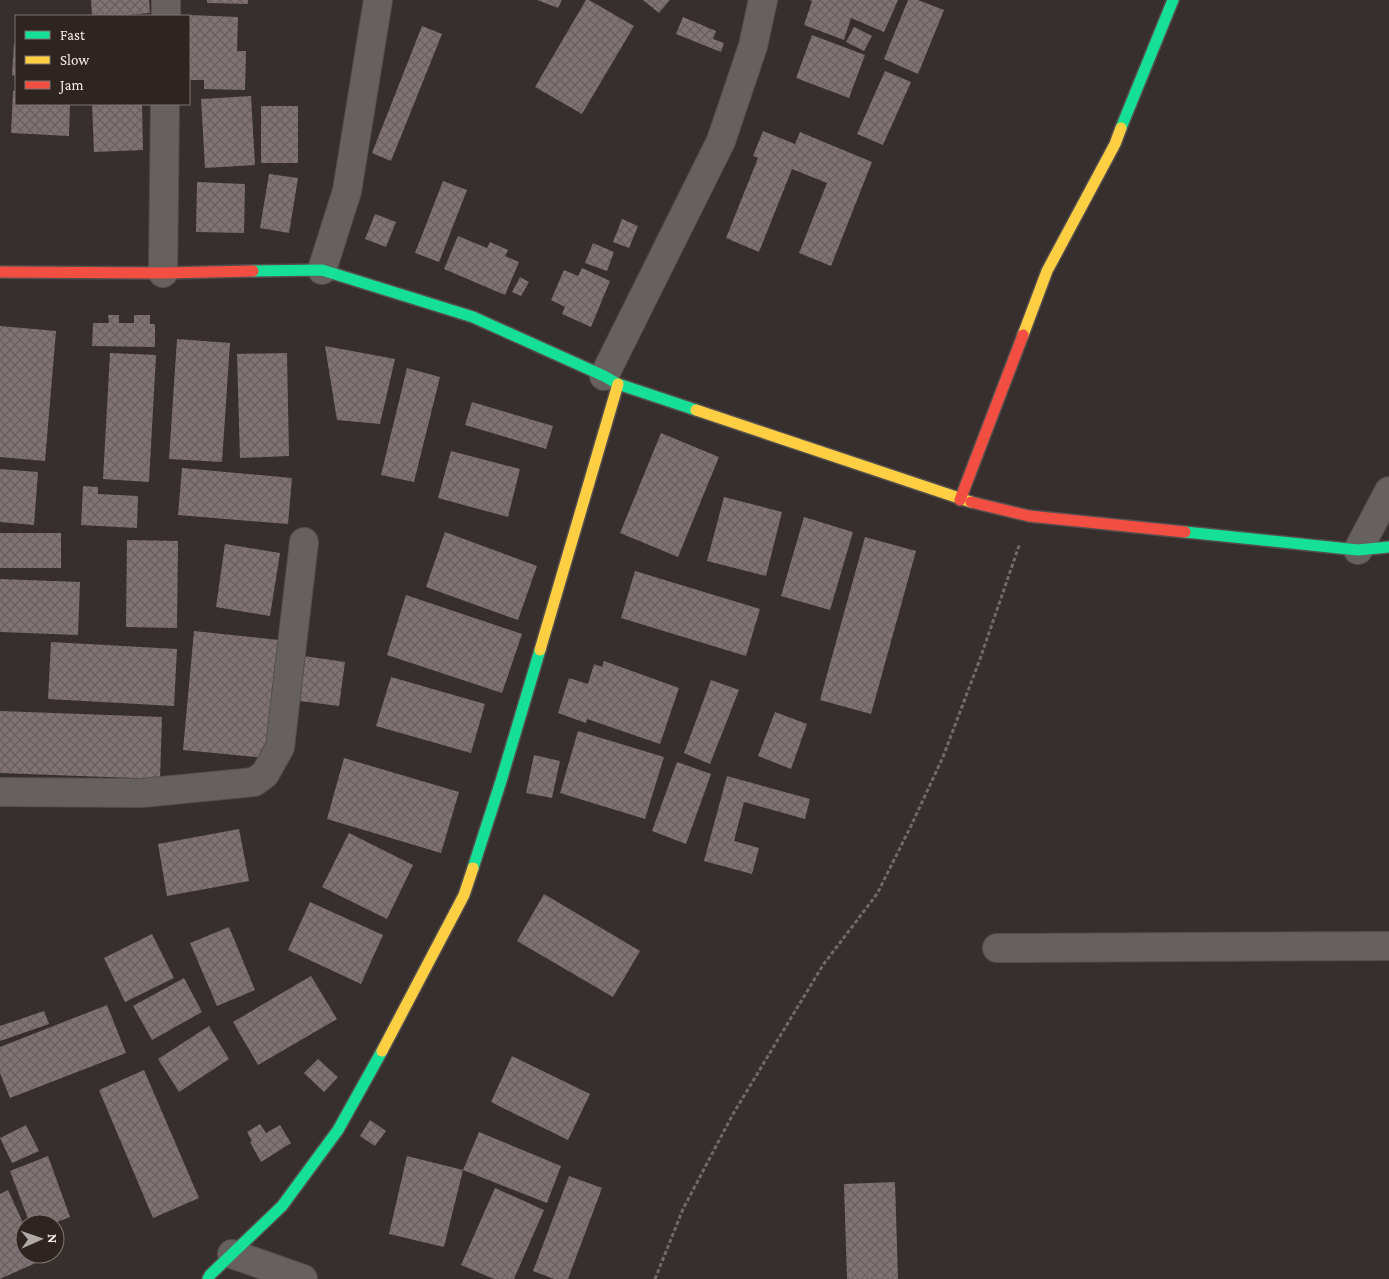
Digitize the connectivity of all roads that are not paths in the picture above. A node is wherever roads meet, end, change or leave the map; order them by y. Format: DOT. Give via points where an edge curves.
graph roads {
  1 [pos="166,0"];
  2 [pos="378,0"];
  3 [pos="763,0"];
  4 [pos="1174,0"];
  5 [pos="166,15"];
  6 [pos="165,105"];
  7 [pos="322,270"];
  8 [pos="0,272"];
  9 [pos="163,273"];
  10 [pos="611,380"];
  11 [pos="1389,491"];
  12 [pos="960,500"];
  13 [pos="304,542"];
  14 [pos="1389,547"];
  15 [pos="1358,550"];
  16 [pos="0,792"];
  17 [pos="1389,946"];
  18 [pos="998,948"];
  19 [pos="232,1254"];
  20 [pos="208,1279"];
  21 [pos="303,1279"];
  1 -- 5 [label="street"];
  2 -- 7 [label="street" via="347,191"];
  3 -- 10 [label="street" via="753,46 721,141"];
  4 -- 12 [label="street" via="1116,144 1047,271"];
  6 -- 9 [label="street"];
  7 -- 9 [label="street"];
  7 -- 10 [label="street" via="473,316"];
  8 -- 9 [label="street"];
  10 -- 12 [label="street"];
  10 -- 19 [label="street" via="501,781 464,895 338,1130 282,1206"];
  11 -- 15 [label="street"];
  12 -- 15 [label="street" via="1029,516"];
  13 -- 16 [label="street" via="280,747 265,774 254,782 142,793"];
  14 -- 15 [label="street"];
  17 -- 18 [label="street"];
  19 -- 20 [label="street"];
  19 -- 21 [label="street"];
}
